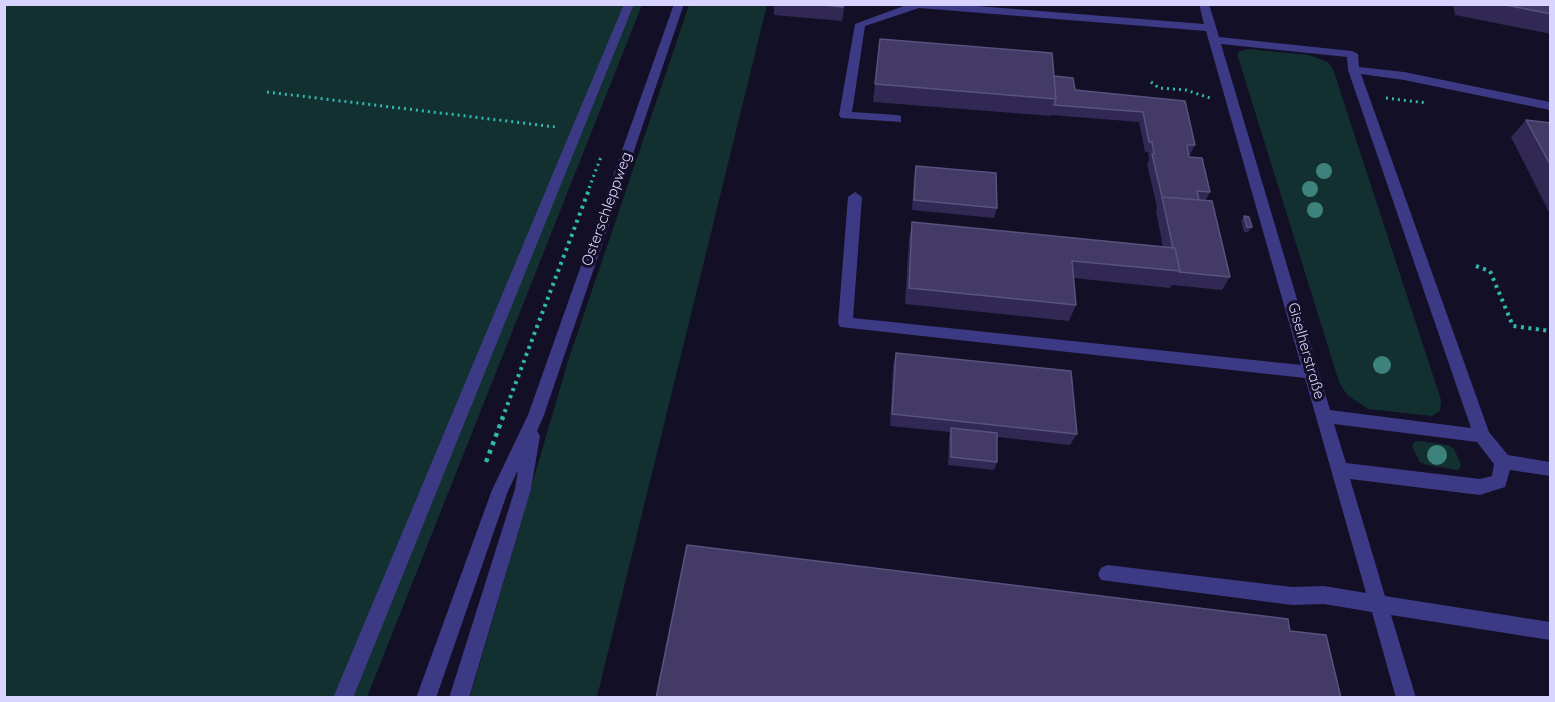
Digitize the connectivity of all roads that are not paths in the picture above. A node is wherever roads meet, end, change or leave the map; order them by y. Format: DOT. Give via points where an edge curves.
graph roads {
  1 [pos="629,4"];
  2 [pos="679,4"];
  3 [pos="1204,4"];
  4 [pos="1213,34"];
  5 [pos="1354,70"];
  6 [pos="1551,106"];
  7 [pos="897,119"];
  8 [pos="855,197"];
  9 [pos="1312,372"];
  10 [pos="536,415"];
  11 [pos="1325,416"];
  12 [pos="1482,436"];
  13 [pos="1503,462"];
  14 [pos="1551,469"];
  15 [pos="1340,470"];
  16 [pos="1107,574"];
  17 [pos="1378,602"];
  18 [pos="1551,631"];
  19 [pos="343,698"];
  20 [pos="426,698"];
  21 [pos="459,698"];
  22 [pos="1406,698"];
  1 -- 19 [label="street"];
  2 -- 10 [label="street, Osterschleppweg"];
  3 -- 4 [label="street, Giselherstraße"];
  4 -- 5 [label="street" via="1352,54"];
  4 -- 7 [label="street" via="918,5 860,24 845,115"];
  4 -- 9 [label="street, Giselherstraße"];
  5 -- 6 [label="street" via="1404,76"];
  5 -- 12 [label="street"];
  8 -- 9 [label="street" via="845,323"];
  9 -- 11 [label="street, Giselherstraße"];
  10 -- 20 [label="street, Osterschleppweg" via="500,490"];
  10 -- 21 [label="street, Osterschleppweg" via="523,489"];
  11 -- 12 [label="street"];
  11 -- 15 [label="street, Giselherstraße"];
  12 -- 13 [label="street"];
  13 -- 14 [label="street"];
  13 -- 15 [label="street" via="1499,482 1480,487"];
  15 -- 17 [label="street, Giselherstraße"];
  16 -- 17 [label="street"];
  17 -- 18 [label="street"];
  17 -- 22 [label="street, Giselherstraße"];
}
